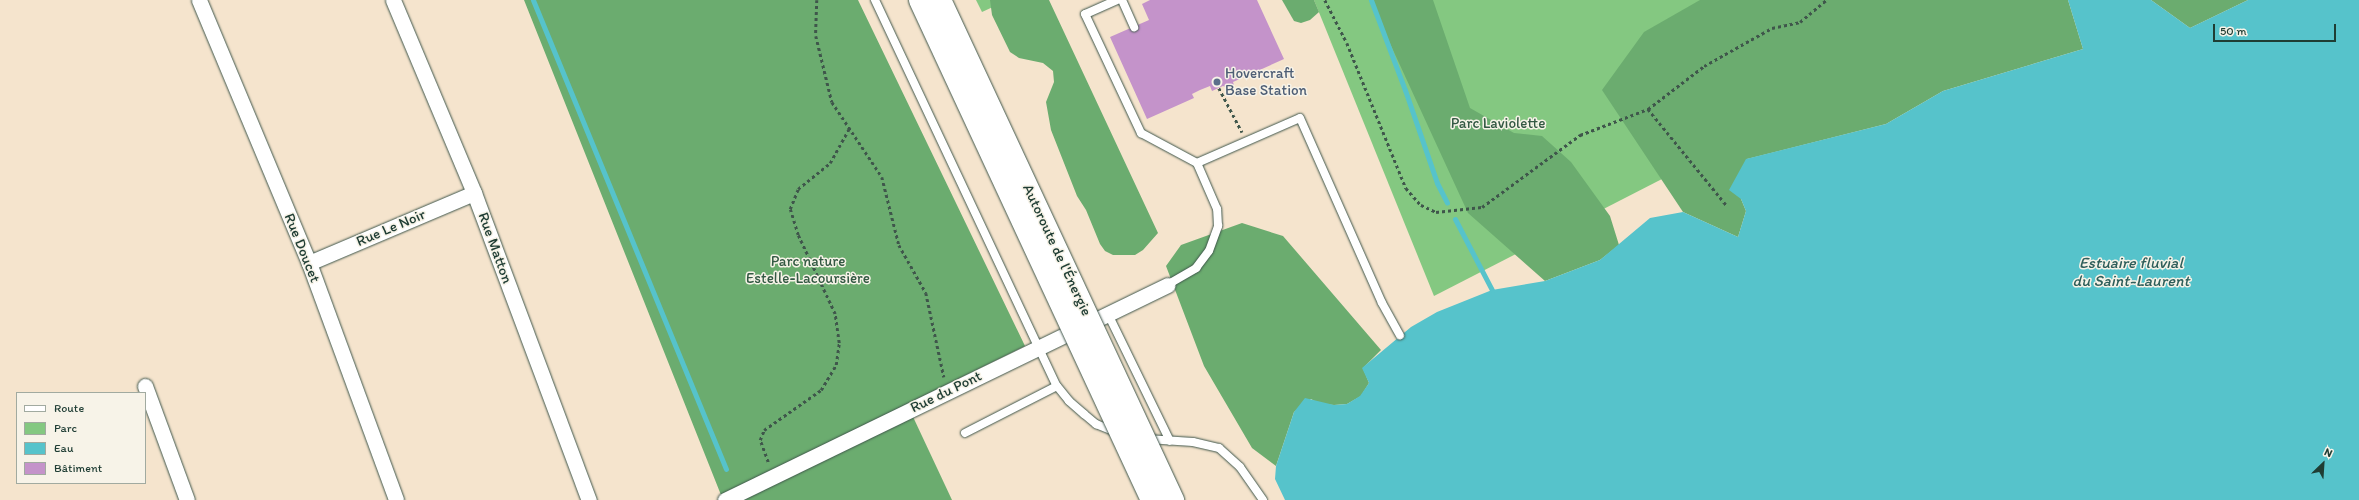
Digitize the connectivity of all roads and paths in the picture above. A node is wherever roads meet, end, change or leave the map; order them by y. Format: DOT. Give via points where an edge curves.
graph roads {
  1 [pos="199,0"];
  2 [pos="393,0"];
  3 [pos="817,0"];
  4 [pos="875,0"];
  5 [pos="920,0"];
  6 [pos="940,0"];
  7 [pos="1117,0"];
  8 [pos="1122,0"];
  9 [pos="1326,0"];
  10 [pos="1826,0"];
  11 [pos="1134,27"];
  12 [pos="1219,88"];
  13 [pos="1648,109"];
  14 [pos="849,130"];
  15 [pos="1247,141"];
  16 [pos="1197,162"];
  17 [pos="474,193"];
  18 [pos="1727,206"];
  19 [pos="309,263"];
  20 [pos="1167,285"];
  21 [pos="1108,314"];
  22 [pos="1400,335"];
  23 [pos="1038,348"];
  24 [pos="946,384"];
  25 [pos="145,386"];
  26 [pos="1057,386"];
  27 [pos="965,433"];
  28 [pos="1170,441"];
  29 [pos="771,468"];
  30 [pos="187,500"];
  31 [pos="396,500"];
  32 [pos="588,500"];
  33 [pos="725,500"];
  34 [pos="1152,500"];
  35 [pos="1173,500"];
  36 [pos="1263,500"];
  1 -- 19 [label="street, Rue Doucet"];
  2 -- 17 [label="street, Rue Matton"];
  3 -- 14 [label="path" via="815,26 824,74 832,102"];
  4 -- 23 [label="lane"];
  5 -- 34 [label="highway, Autoroute de l'Énergie, bridge"];
  6 -- 35 [label="highway, Autoroute de l'Énergie, bridge"];
  7 -- 16 [label="lane" via="1085,14 1141,133"];
  8 -- 11 [label="lane"];
  9 -- 13 [label="path" via="1347,43 1406,188 1421,205 1436,212 1482,207 1580,135"];
  10 -- 13 [label="path" via="1800,22 1772,28 1704,66"];
  12 -- 15 [label="path"];
  13 -- 18 [label="path"];
  14 -- 24 [label="path" via="878,169 886,186 899,245 926,293"];
  14 -- 29 [label="path" via="830,163 798,189 790,209 798,235 835,314 839,343 836,365 821,390 762,433 761,445"];
  15 -- 16 [label="lane"];
  15 -- 22 [label="lane" via="1300,118 1382,303"];
  16 -- 20 [label="lane" via="1217,209 1218,226 1209,251 1196,268"];
  17 -- 19 [label="street, Rue Le Noir"];
  17 -- 32 [label="street, Rue Matton"];
  19 -- 31 [label="street, Rue Doucet"];
  20 -- 21 [label="street, Rue du Pont"];
  21 -- 23 [label="street, Rue du Pont"];
  21 -- 28 [label="lane"];
  23 -- 26 [label="lane"];
  23 -- 33 [label="street, Rue du Pont"];
  25 -- 30 [label="street"];
  26 -- 27 [label="lane"];
  26 -- 28 [label="lane" via="1074,406 1109,431"];
  28 -- 36 [label="lane" via="1200,443 1219,448 1240,467"];
}
